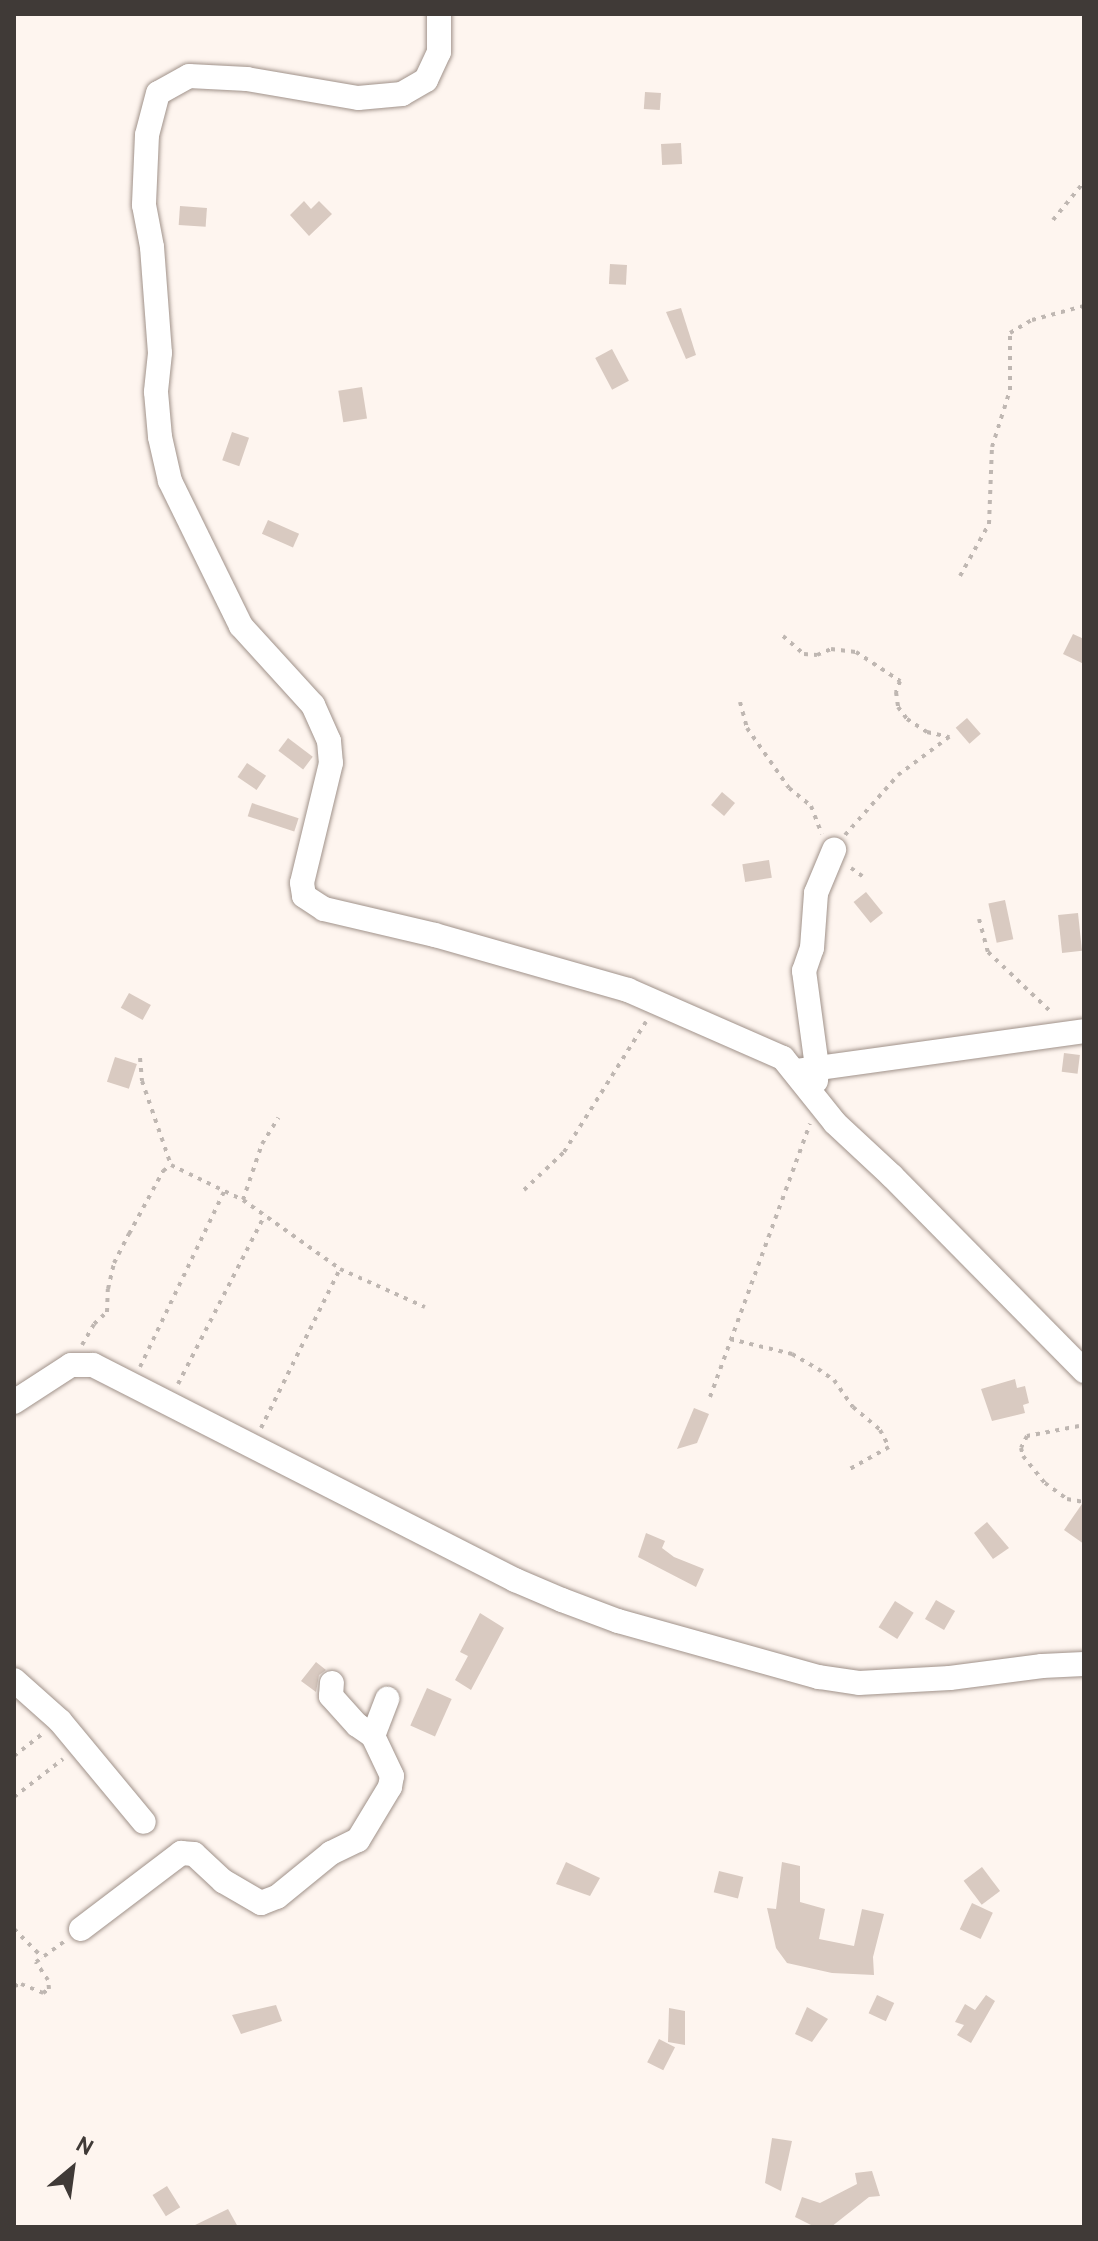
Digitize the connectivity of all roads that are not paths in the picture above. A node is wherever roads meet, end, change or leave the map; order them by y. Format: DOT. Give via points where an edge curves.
graph roads {
  1 [pos="439,14"];
  2 [pos="834,850"];
  3 [pos="1078,1032"];
  4 [pos="807,1069"];
  5 [pos="1084,1371"];
  6 [pos="14,1402"];
  7 [pos="1084,1664"];
  8 [pos="14,1680"];
  9 [pos="332,1683"];
  10 [pos="387,1699"];
  11 [pos="373,1736"];
  12 [pos="144,1822"];
  13 [pos="81,1929"];
  1 -- 4 [label="street" via="439,52 426,80 402,94 358,98 247,79 189,76 158,93 147,135 144,177 160,353 156,392 170,481 241,626 313,705 329,741 331,763 302,883 304,896 324,909 523,959 658,1003"];
  2 -- 4 [label="street" via="816,893 812,948 804,971"];
  3 -- 4 [label="street"];
  4 -- 5 [label="street" via="818,1100 835,1123"];
  6 -- 7 [label="street" via="71,1365 93,1365 562,1600 618,1621 819,1677 859,1683"];
  8 -- 12 [label="street" via="60,1721"];
  9 -- 11 [label="street" via="331,1696"];
  10 -- 11 [label="street"];
  11 -- 13 [label="street" via="392,1776 366,1831 277,1897 261,1903 251,1900 194,1854 181,1853"];
}
